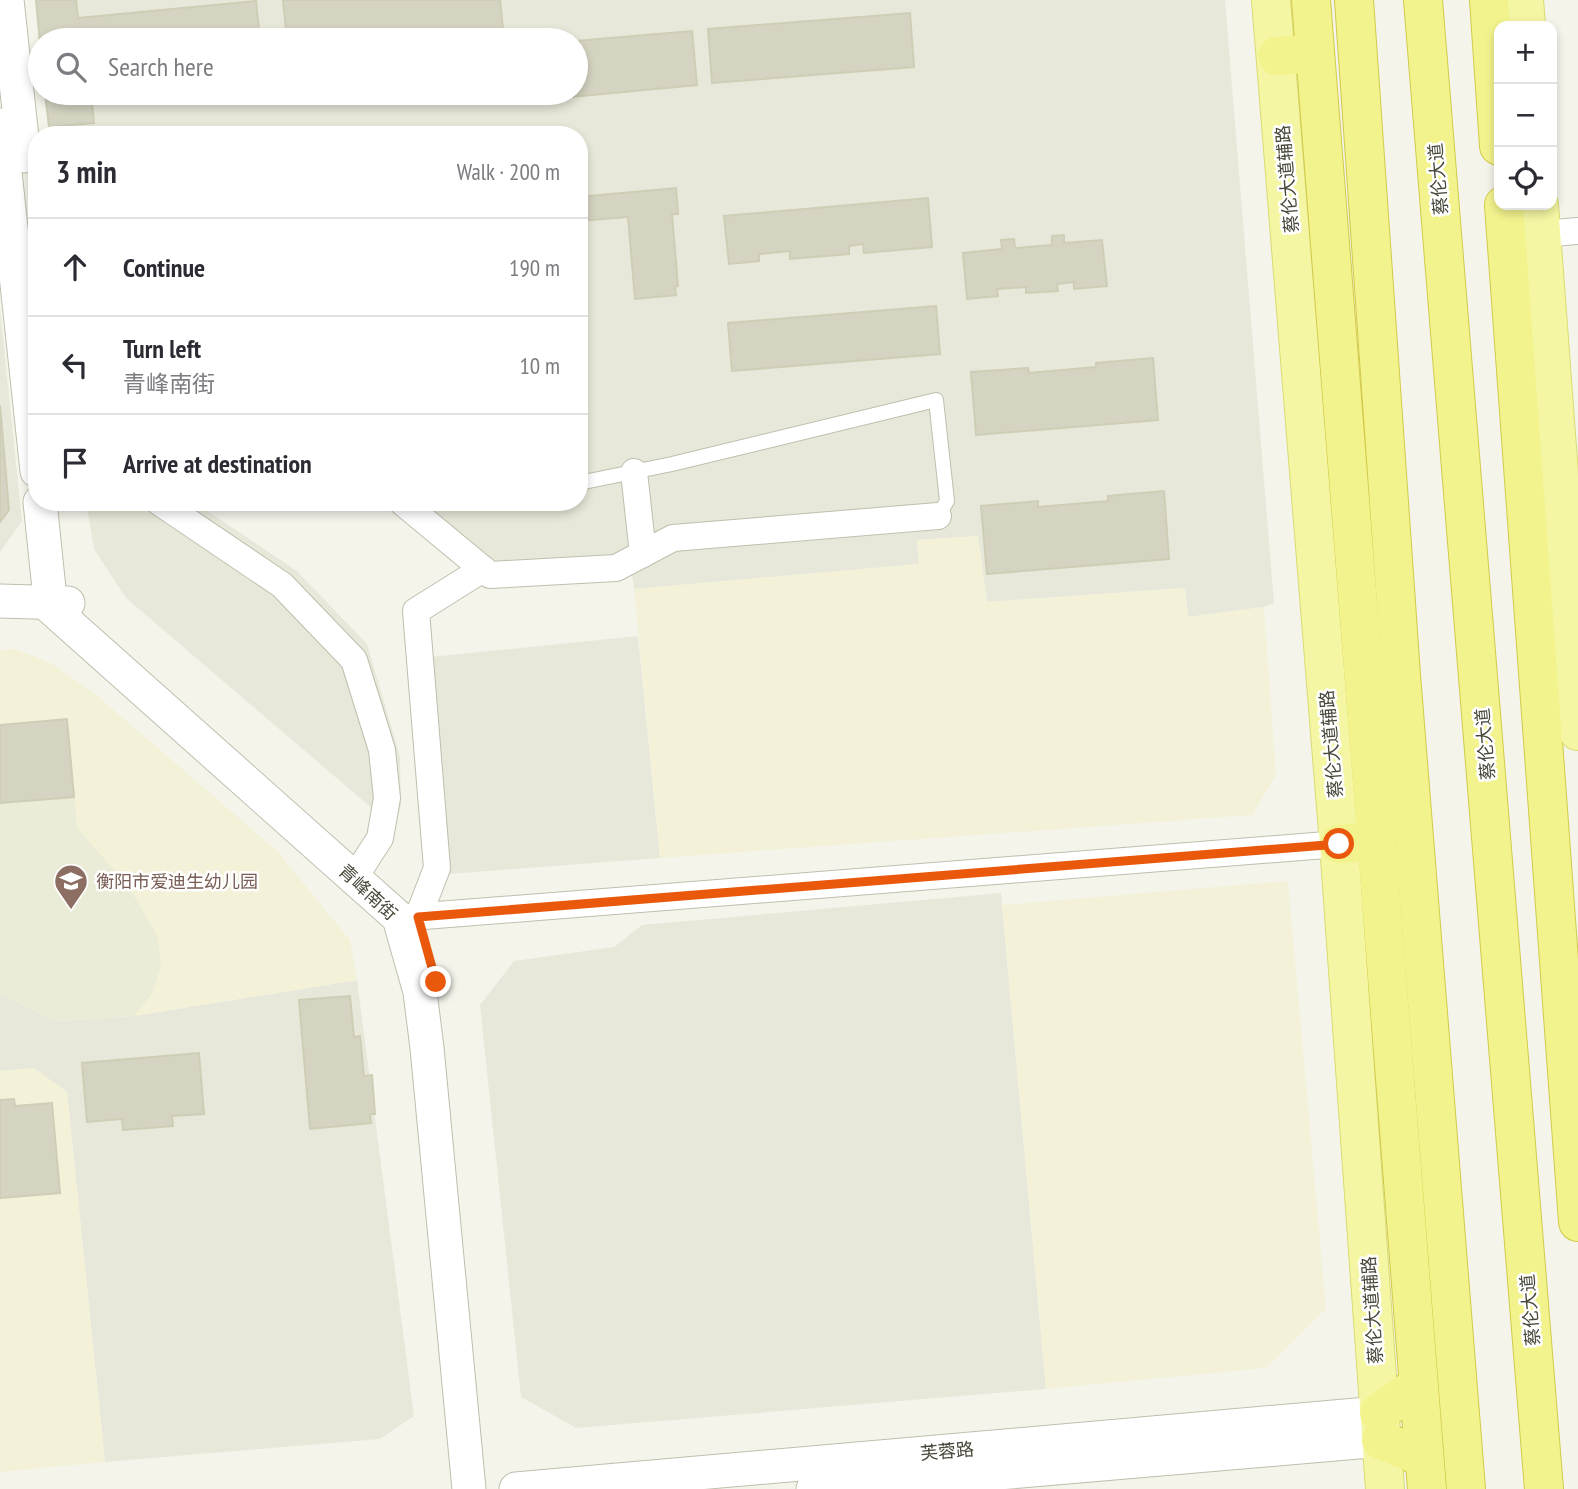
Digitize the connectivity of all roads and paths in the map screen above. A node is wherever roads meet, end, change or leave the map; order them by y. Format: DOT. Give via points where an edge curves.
graph roads {
  1 [pos="7,0"];
  2 [pos="1271,0"];
  3 [pos="1354,0"];
  4 [pos="1423,0"];
  5 [pos="1489,0"];
  6 [pos="1524,0"];
  7 [pos="1311,6"];
  8 [pos="1526,21"];
  9 [pos="1315,53"];
  10 [pos="1277,56"];
  11 [pos="1495,84"];
  12 [pos="0,125"];
  13 [pos="28,198"];
  14 [pos="1503,210"];
  15 [pos="1553,223"];
  16 [pos="28,387"];
  17 [pos="634,472"];
  18 [pos="588,481"];
  19 [pos="42,511"];
  20 [pos="58,511"];
  21 [pos="172,511"];
  22 [pos="413,511"];
  23 [pos="938,516"];
  24 [pos="643,554"];
  25 [pos="483,569"];
  26 [pos="0,601"];
  27 [pos="60,603"];
  28 [pos="1578,731"];
  29 [pos="1357,842"];
  30 [pos="362,866"];
  31 [pos="409,918"];
  32 [pos="1571,1023"];
  33 [pos="1578,1222"];
  34 [pos="1418,1385"];
  35 [pos="1380,1427"];
  36 [pos="1426,1474"];
  37 [pos="469,1489"];
  38 [pos="488,1489"];
  39 [pos="516,1489"];
  40 [pos="813,1489"];
  41 [pos="1385,1489"];
  42 [pos="1466,1489"];
  43 [pos="1544,1489"];
  1 -- 13 [label="street"];
  2 -- 10 [label="main road, 蔡伦大道辅路"];
  3 -- 42 [label="highway" via="1401,675"];
  4 -- 43 [label="highway, 蔡伦大道"];
  5 -- 11 [label="highway"];
  6 -- 8 [label="main road"];
  7 -- 9 [label="highway"];
  9 -- 10 [label="highway"];
  9 -- 29 [label="highway"];
  10 -- 29 [label="main road, 蔡伦大道辅路"];
  12 -- 16 [label="street"];
  14 -- 32 [label="highway" via="1555,924"];
  15 -- 28 [label="main road"];
  17 -- 18 [label="lane"];
  17 -- 23 [label="lane" via="936,400 947,501"];
  17 -- 24 [label="street"];
  19 -- 27 [label="street"];
  20 -- 27 [label="street"];
  21 -- 30 [label="street" via="282,585 354,660 382,750 387,798 380,838"];
  22 -- 25 [label="street"];
  23 -- 24 [label="street" via="674,538"];
  24 -- 25 [label="street" via="616,568 490,575"];
  25 -- 31 [label="street" via="416,611 437,868"];
  26 -- 27 [label="street"];
  27 -- 30 [label="street, 青峰南街"];
  27 -- 31 [label="street, 青峰南街" via="51,608"];
  29 -- 31 [label="street"];
  29 -- 34 [label="highway"];
  29 -- 35 [label="main road, 蔡伦大道辅路"];
  30 -- 31 [label="street, 青峰南街"];
  31 -- 37 [label="street, 青峰南街" via="427,1048"];
  31 -- 38 [label="street, 青峰南街" via="436,982 445,1043"];
  32 -- 33 [label="highway"];
  34 -- 35 [label="highway"];
  34 -- 36 [label="highway"];
  35 -- 36 [label="highway"];
  35 -- 39 [label="street, 芙蓉路"];
  35 -- 40 [label="street, 芙蓉路"];
  35 -- 41 [label="main road, 蔡伦大道辅路"];
}
